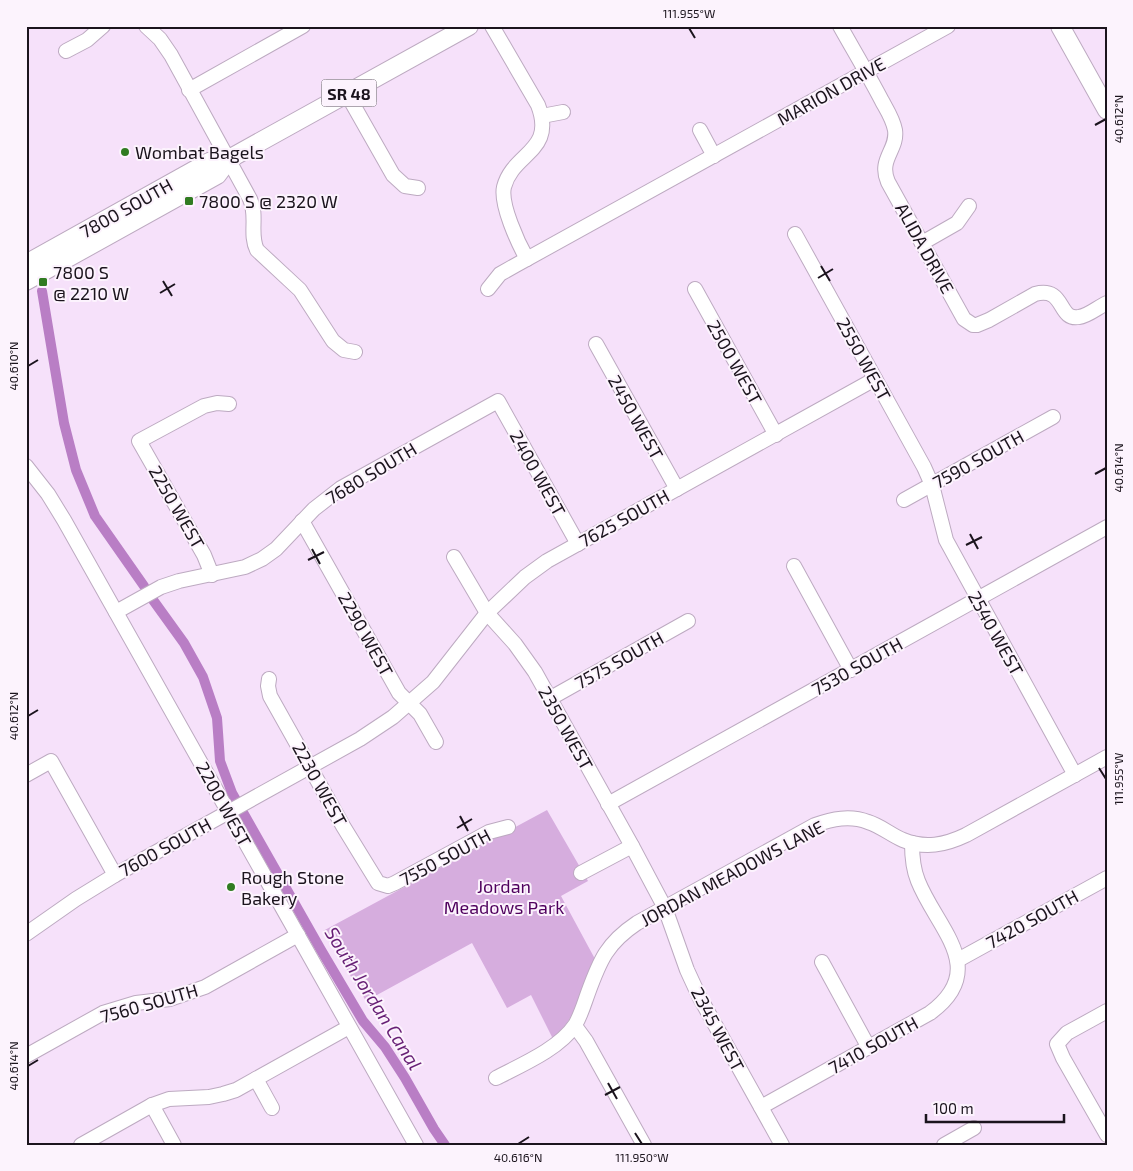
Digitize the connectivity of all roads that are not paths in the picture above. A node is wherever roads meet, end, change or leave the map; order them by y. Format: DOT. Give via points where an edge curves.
graph roads {
  1 [pos="103,26"];
  2 [pos="146,26"];
  3 [pos="304,26"];
  4 [pos="469,26"];
  5 [pos="492,26"];
  6 [pos="840,26"];
  7 [pos="948,26"];
  8 [pos="1060,26"];
  9 [pos="66,51"];
  10 [pos="866,72"];
  11 [pos="189,90"];
  12 [pos="347,94"];
  13 [pos="1107,110"];
  14 [pos="563,112"];
  15 [pos="542,116"];
  16 [pos="700,130"];
  17 [pos="714,156"];
  18 [pos="229,159"];
  19 [pos="418,188"];
  20 [pos="969,206"];
  21 [pos="795,234"];
  22 [pos="922,243"];
  23 [pos="527,259"];
  24 [pos="26,264"];
  25 [pos="26,281"];
  26 [pos="488,289"];
  27 [pos="695,289"];
  28 [pos="1107,303"];
  29 [pos="596,344"];
  30 [pos="355,352"];
  31 [pos="875,379"];
  32 [pos="498,401"];
  33 [pos="229,404"];
  34 [pos="1053,417"];
  35 [pos="776,434"];
  36 [pos="26,466"];
  37 [pos="932,485"];
  38 [pos="677,489"];
  39 [pos="904,500"];
  40 [pos="302,521"];
  41 [pos="1107,527"];
  42 [pos="578,544"];
  43 [pos="454,557"];
  44 [pos="794,566"];
  45 [pos="212,575"];
  46 [pos="978,599"];
  47 [pos="116,612"];
  48 [pos="487,613"];
  49 [pos="688,621"];
  50 [pos="851,670"];
  51 [pos="269,679"];
  52 [pos="549,699"];
  53 [pos="410,704"];
  54 [pos="436,742"];
  55 [pos="1107,757"];
  56 [pos="310,767"];
  57 [pos="26,775"];
  58 [pos="1075,775"];
  59 [pos="608,804"];
  60 [pos="236,808"];
  61 [pos="508,826"];
  62 [pos="912,843"];
  63 [pos="632,846"];
  64 [pos="581,873"];
  65 [pos="115,875"];
  66 [pos="1107,878"];
  67 [pos="382,886"];
  68 [pos="665,908"];
  69 [pos="28,930"];
  70 [pos="298,935"];
  71 [pos="958,960"];
  72 [pos="822,962"];
  73 [pos="1107,1011"];
  74 [pos="575,1026"];
  75 [pos="349,1027"];
  76 [pos="869,1048"];
  77 [pos="26,1056"];
  78 [pos="496,1078"];
  79 [pos="256,1079"];
  80 [pos="152,1105"];
  81 [pos="761,1107"];
  82 [pos="272,1108"];
  83 [pos="974,1128"];
  84 [pos="1107,1135"];
  85 [pos="82,1145"];
  86 [pos="174,1145"];
  87 [pos="416,1145"];
  88 [pos="644,1145"];
  89 [pos="782,1145"];
  90 [pos="944,1145"];
  1 -- 9 [label="street" via="87,40"];
  2 -- 11 [label="street" via="160,39"];
  3 -- 11 [label="street"];
  4 -- 12 [label="main road, 7800 SOUTH / SR 48"];
  5 -- 15 [label="street"];
  6 -- 10 [label="street, ALIDA DRIVE"];
  7 -- 10 [label="street, MARION DRIVE"];
  8 -- 13 [label="main road"];
  10 -- 17 [label="street, MARION DRIVE"];
  10 -- 22 [label="street, ALIDA DRIVE" via="895,127 894,142 885,163 886,177"];
  11 -- 18 [label="street"];
  12 -- 18 [label="main road, 7800 SOUTH / SR 48"];
  12 -- 19 [label="street" via="393,175 405,186"];
  14 -- 15 [label="street"];
  15 -- 23 [label="street" via="543,126 536,145 514,167 503,189 507,210"];
  16 -- 17 [label="street"];
  17 -- 23 [label="street, MARION DRIVE"];
  18 -- 24 [label="main road, 7800 SOUTH / SR 48" via="209,162"];
  18 -- 25 [label="main road, 7800 SOUTH / SR 48" via="217,175"];
  18 -- 30 [label="street" via="253,205 257,250 300,290 333,342 344,350"];
  20 -- 22 [label="street" via="957,223"];
  21 -- 31 [label="street, 2550 WEST"];
  22 -- 28 [label="street, ALIDA DRIVE" via="964,319 973,324 989,320 1042,292 1053,295 1072,317 1080,317"];
  23 -- 26 [label="street, MARION DRIVE" via="500,274"];
  27 -- 35 [label="street, 2500 WEST"];
  29 -- 38 [label="street, 2450 WEST"];
  31 -- 35 [label="street, 7625 SOUTH"];
  31 -- 37 [label="street, 2550 WEST"];
  32 -- 40 [label="street, 7680 SOUTH" via="341,488"];
  32 -- 42 [label="street, 2400 WEST"];
  33 -- 45 [label="street, 2250 WEST" via="204,406 139,441 204,555"];
  34 -- 37 [label="street, 7590 SOUTH"];
  35 -- 38 [label="street, 7625 SOUTH"];
  36 -- 47 [label="street, 2200 WEST" via="58,510"];
  37 -- 39 [label="street, 7590 SOUTH"];
  37 -- 46 [label="street, 2540 WEST" via="946,540"];
  38 -- 42 [label="street, 7625 SOUTH"];
  40 -- 45 [label="street, 7680 SOUTH" via="276,550 262,559"];
  40 -- 53 [label="street, 2290 WEST" via="399,693"];
  41 -- 46 [label="street, 7530 SOUTH"];
  42 -- 48 [label="street, 7625 SOUTH" via="525,577"];
  43 -- 48 [label="street, 2350 WEST"];
  44 -- 50 [label="street"];
  45 -- 47 [label="street, 7680 SOUTH" via="161,587"];
  46 -- 50 [label="street, 7530 SOUTH"];
  46 -- 58 [label="street, 2540 WEST"];
  47 -- 60 [label="street, 2200 WEST"];
  48 -- 52 [label="street, 2350 WEST" via="520,651"];
  48 -- 53 [label="street, 7625 SOUTH" via="433,682"];
  49 -- 52 [label="street, 7575 SOUTH"];
  50 -- 59 [label="street, 7530 SOUTH"];
  51 -- 56 [label="street, 2230 WEST" via="270,696"];
  52 -- 59 [label="street, 2350 WEST"];
  53 -- 54 [label="street, 2290 WEST" via="420,714"];
  53 -- 56 [label="street, 7600 SOUTH" via="360,739"];
  55 -- 58 [label="street, JORDAN MEADOWS LANE"];
  56 -- 60 [label="street, 7600 SOUTH"];
  56 -- 67 [label="street, 2230 WEST" via="376,881"];
  57 -- 65 [label="street" via="51,761"];
  58 -- 62 [label="street, JORDAN MEADOWS LANE" via="954,841 926,846"];
  59 -- 63 [label="street, 2350 WEST"];
  60 -- 65 [label="street, 7600 SOUTH"];
  60 -- 70 [label="street, 2200 WEST"];
  61 -- 67 [label="street, 7550 SOUTH" via="489,832 395,883"];
  62 -- 68 [label="street, JORDAN MEADOWS LANE" via="868,821 842,818 829,821 815,825"];
  62 -- 71 [label="street" via="918,881"];
  63 -- 64 [label="street"];
  63 -- 68 [label="street, 2350 WEST"];
  65 -- 69 [label="street, 7600 SOUTH"];
  66 -- 71 [label="street, 7420 SOUTH"];
  68 -- 74 [label="street, JORDAN MEADOWS LANE" via="623,933 610,946 601,960"];
  68 -- 81 [label="street, 2345 WEST" via="695,989"];
  70 -- 75 [label="street, 2200 WEST"];
  70 -- 77 [label="street, 7560 SOUTH" via="205,987 170,999 103,1013"];
  71 -- 76 [label="street, 7410 SOUTH" via="955,984 943,1004"];
  72 -- 76 [label="street"];
  73 -- 84 [label="street" via="1067,1033 1057,1044"];
  74 -- 78 [label="street, JORDAN MEADOWS LANE" via="549,1049"];
  74 -- 88 [label="street"];
  75 -- 79 [label="street"];
  75 -- 87 [label="street, 2200 WEST"];
  76 -- 81 [label="street, 7410 SOUTH"];
  79 -- 80 [label="street" via="223,1094 169,1099"];
  79 -- 82 [label="street"];
  80 -- 85 [label="street"];
  80 -- 86 [label="street"];
  81 -- 89 [label="street, 2345 WEST"];
  83 -- 90 [label="street"];
}
